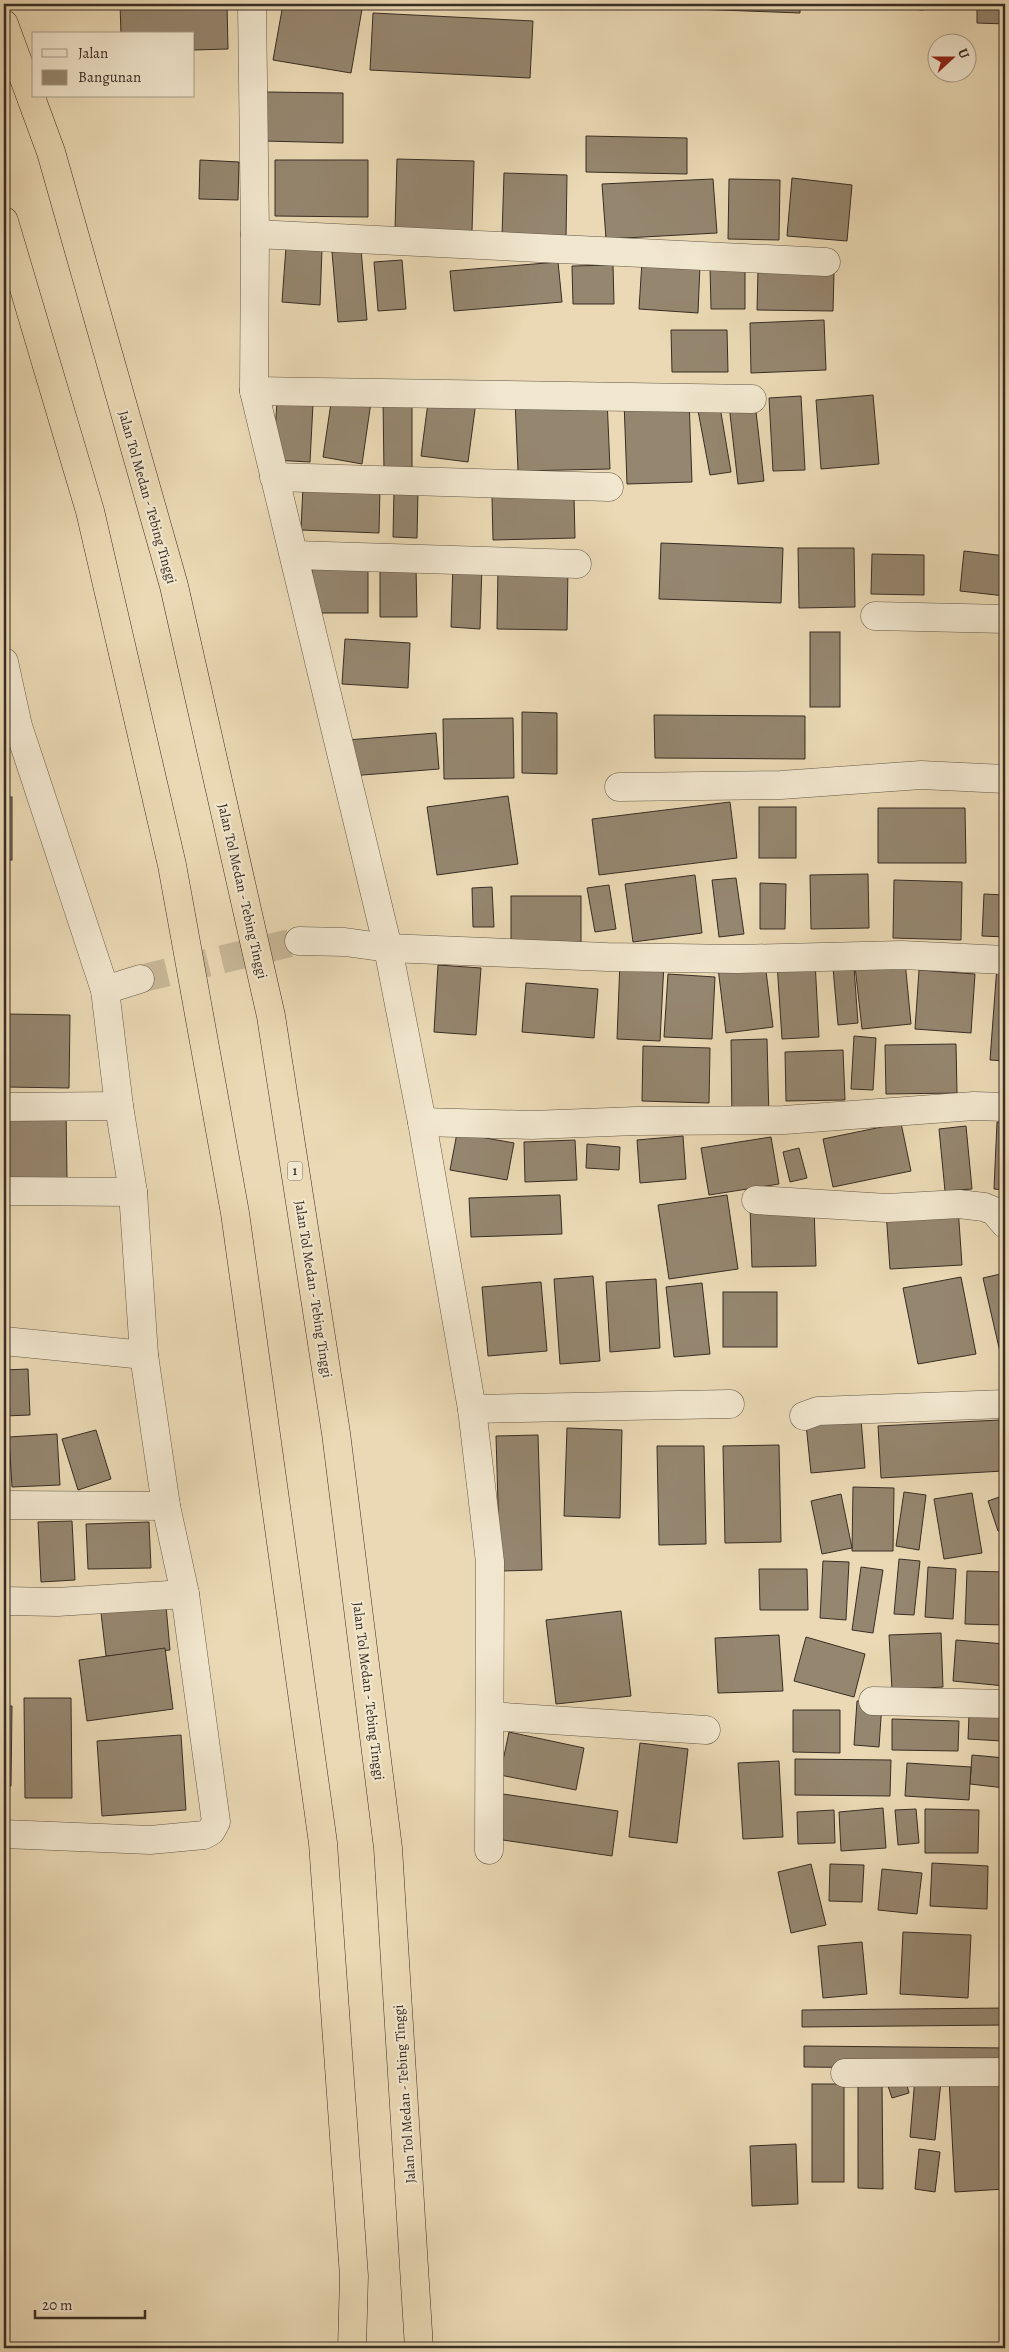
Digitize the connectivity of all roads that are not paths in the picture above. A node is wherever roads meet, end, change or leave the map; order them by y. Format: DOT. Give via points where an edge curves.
graph roads {
  1 [pos="252,4"];
  2 [pos="4,24"];
  3 [pos="4,221"];
  4 [pos="255,234"];
  5 [pos="826,262"];
  6 [pos="254,392"];
  7 [pos="752,399"];
  8 [pos="274,477"];
  9 [pos="609,487"];
  10 [pos="295,555"];
  11 [pos="577,564"];
  12 [pos="875,616"];
  13 [pos="1005,619"];
  14 [pos="4,662"];
  15 [pos="1005,779"];
  16 [pos="618,787"];
  17 [pos="299,941"];
  18 [pos="388,948"];
  19 [pos="1005,960"];
  20 [pos="140,979"];
  21 [pos="105,990"];
  22 [pos="120,1106"];
  23 [pos="4,1107"];
  24 [pos="1005,1107"];
  25 [pos="422,1122"];
  26 [pos="4,1191"];
  27 [pos="134,1192"];
  28 [pos="756,1200"];
  29 [pos="1005,1224"];
  30 [pos="4,1341"];
  31 [pos="144,1355"];
  32 [pos="730,1404"];
  33 [pos="1005,1404"];
  34 [pos="472,1409"];
  35 [pos="804,1416"];
  36 [pos="4,1504"];
  37 [pos="166,1506"];
  38 [pos="185,1594"];
  39 [pos="4,1601"];
  40 [pos="873,1701"];
  41 [pos="1005,1704"];
  42 [pos="490,1716"];
  43 [pos="706,1730"];
  44 [pos="4,1834"];
  45 [pos="489,1850"];
  46 [pos="844,2072"];
  47 [pos="1005,2072"];
  48 [pos="352,2348"];
  49 [pos="419,2348"];
  1 -- 4 [label="street"];
  2 -- 49 [label="highway, Jalan Tol Medan - Tebing Tinggi / 1" via="51,152 174,586 271,1016 336,1433 388,1848"];
  3 -- 48 [label="highway" via="92,521 172,865 234,1213 323,1843 354,2276"];
  4 -- 5 [label="street"];
  4 -- 6 [label="street"];
  6 -- 7 [label="street"];
  6 -- 8 [label="street"];
  8 -- 9 [label="street"];
  8 -- 10 [label="street"];
  10 -- 11 [label="street"];
  10 -- 18 [label="street"];
  12 -- 13 [label="street"];
  14 -- 21 [label="street" via="18,726"];
  15 -- 16 [label="street" via="921,775 781,785"];
  17 -- 18 [label="street" via="345,942"];
  18 -- 19 [label="street" via="607,957 738,959 902,955"];
  18 -- 25 [label="street"];
  20 -- 21 [label="street"];
  21 -- 22 [label="street"];
  22 -- 23 [label="street"];
  22 -- 27 [label="street"];
  24 -- 25 [label="street" via="974,1106 784,1120 532,1125"];
  25 -- 34 [label="street"];
  26 -- 27 [label="street"];
  27 -- 31 [label="street"];
  28 -- 29 [label="street" via="887,1208 959,1204 994,1211"];
  30 -- 31 [label="street"];
  31 -- 37 [label="street"];
  32 -- 34 [label="street"];
  33 -- 35 [label="street" via="818,1411"];
  34 -- 42 [label="street" via="490,1562"];
  36 -- 37 [label="street"];
  37 -- 38 [label="street"];
  38 -- 39 [label="street" via="57,1602"];
  38 -- 44 [label="street" via="216,1822 211,1831 204,1835 150,1840"];
  40 -- 41 [label="street"];
  42 -- 43 [label="street"];
  42 -- 45 [label="street"];
  46 -- 47 [label="street"];
}
